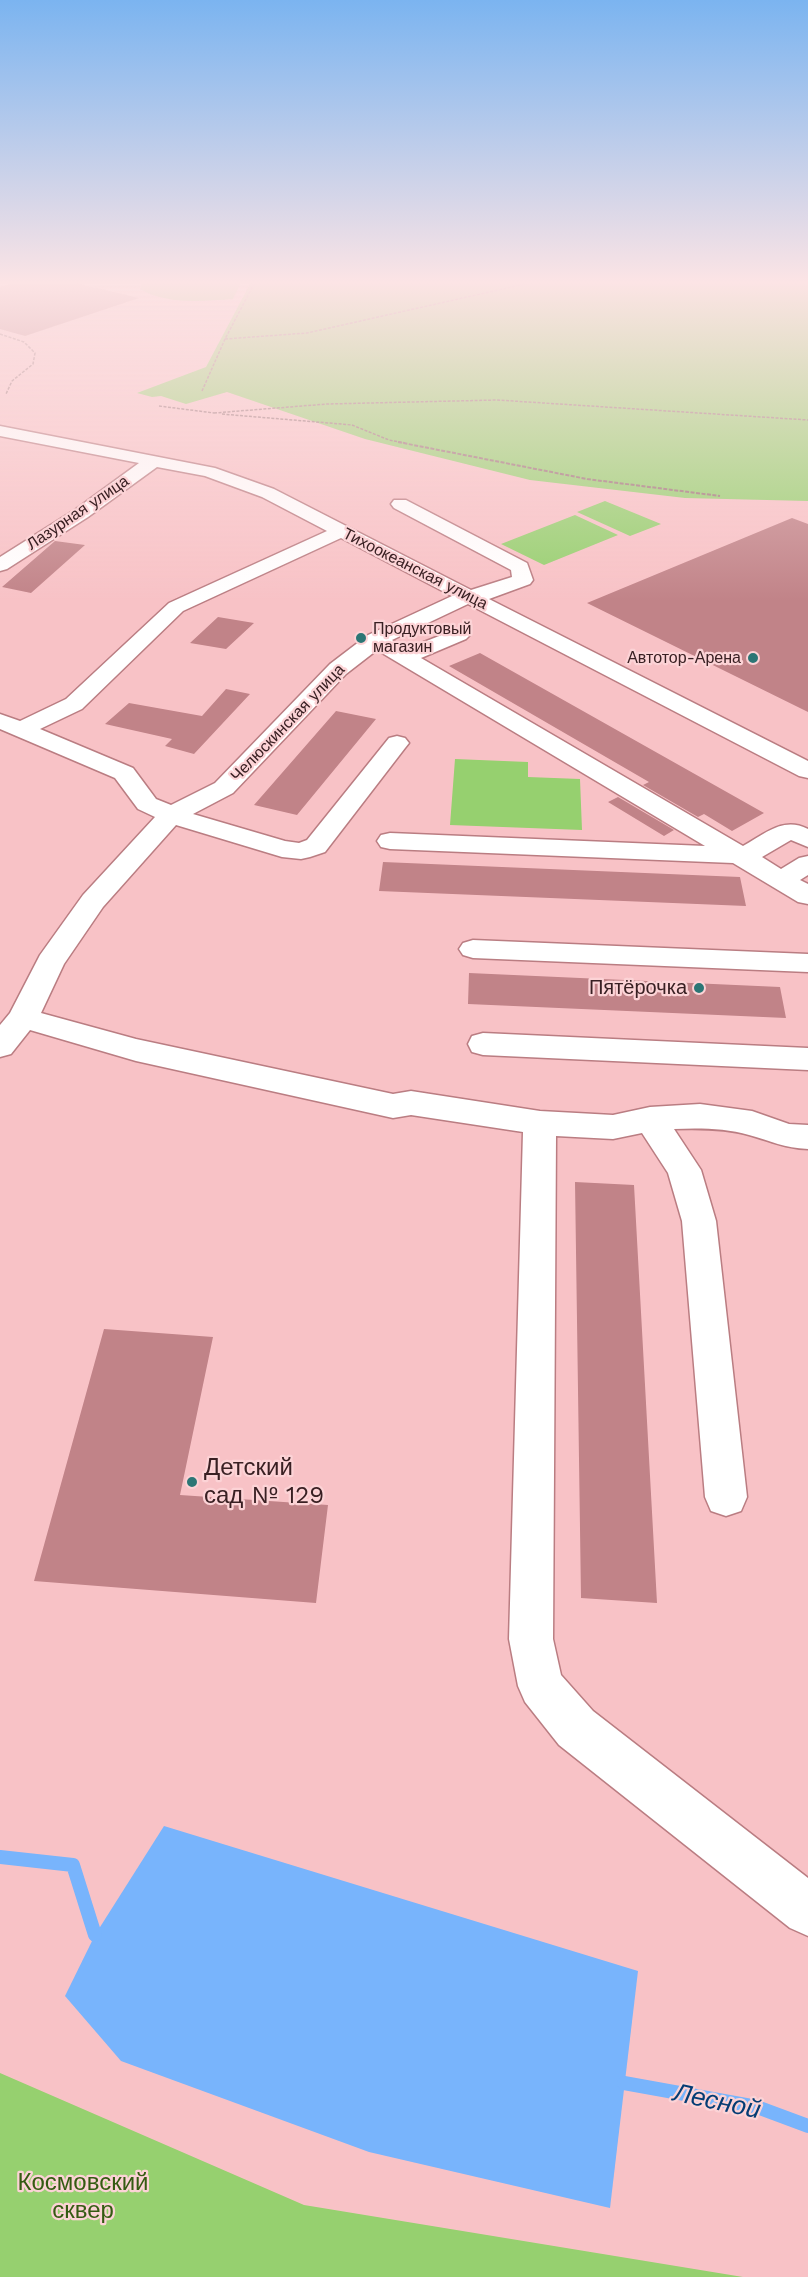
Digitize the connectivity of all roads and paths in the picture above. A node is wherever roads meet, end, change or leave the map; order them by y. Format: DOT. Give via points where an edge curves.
graph roads {
  1 [pos="9,388"];
  2 [pos="6,394"];
  3 [pos="159,406"];
  4 [pos="214,413"];
  5 [pos="808,420"];
  6 [pos="0,430"];
  7 [pos="155,460"];
  8 [pos="720,496"];
  9 [pos="400,504"];
  10 [pos="341,531"];
  11 [pos="0,565"];
  12 [pos="468,596"];
  13 [pos="459,635"];
  14 [pos="376,640"];
  15 [pos="404,657"];
  16 [pos="10,725"];
  17 [pos="397,743"];
  18 [pos="808,771"];
  19 [pos="171,815"];
  20 [pos="808,839"];
  21 [pos="390,841"];
  22 [pos="741,856"];
  23 [pos="808,864"];
  24 [pos="781,880"];
  25 [pos="808,896"];
  26 [pos="473,949"];
  27 [pos="808,963"];
  28 [pos="23,1018"];
  29 [pos="483,1044"];
  30 [pos="0,1046"];
  31 [pos="808,1059"];
  32 [pos="650,1119"];
  33 [pos="540,1123"];
  34 [pos="808,1137"];
  35 [pos="726,1497"];
  36 [pos="808,1910"];
  1 -- 2 [label="path"];
  3 -- 4 [label="path"];
  4 -- 5 [label="path" via="327,404 497,400"];
  4 -- 8 [label="path" via="352,425 389,440 586,479"];
  6 -- 7 [label="street, Тихоокеанская улица"];
  7 -- 10 [label="street, Тихоокеанская улица" via="209,471"];
  7 -- 11 [label="street, Лазурная улица"];
  9 -- 12 [label="street, Челюскинская улица" via="520,567 523,580"];
  10 -- 12 [label="street, Тихоокеанская улица"];
  10 -- 16 [label="street" via="176,607 74,704"];
  12 -- 14 [label="street, Челюскинская улица"];
  12 -- 18 [label="street, Тихоокеанская улица"];
  13 -- 15 [label="street"];
  14 -- 15 [label="street"];
  14 -- 19 [label="street, Челюскинская улица" via="338,669 224,788"];
  15 -- 22 [label="street"];
  16 -- 19 [label="street" via="124,773 147,804"];
  17 -- 19 [label="street" via="316,846 301,851 282,849"];
  19 -- 28 [label="street, Челюскинская улица" via="93,902 50,962"];
  20 -- 22 [label="street" via="791,830"];
  21 -- 22 [label="street"];
  22 -- 24 [label="street"];
  23 -- 24 [label="street"];
  24 -- 25 [label="street"];
  26 -- 27 [label="street"];
  28 -- 30 [label="street, Челюскинская улица"];
  28 -- 33 [label="street" via="147,1052 393,1106 411,1103"];
  29 -- 31 [label="street"];
  32 -- 33 [label="street" via="613,1127"];
  32 -- 34 [label="street" via="700,1116 752,1123 787,1136"];
  32 -- 35 [label="street" via="684,1170 699,1221"];
  33 -- 36 [label="street" via="531,1639 541,1686 576,1728"];
}
